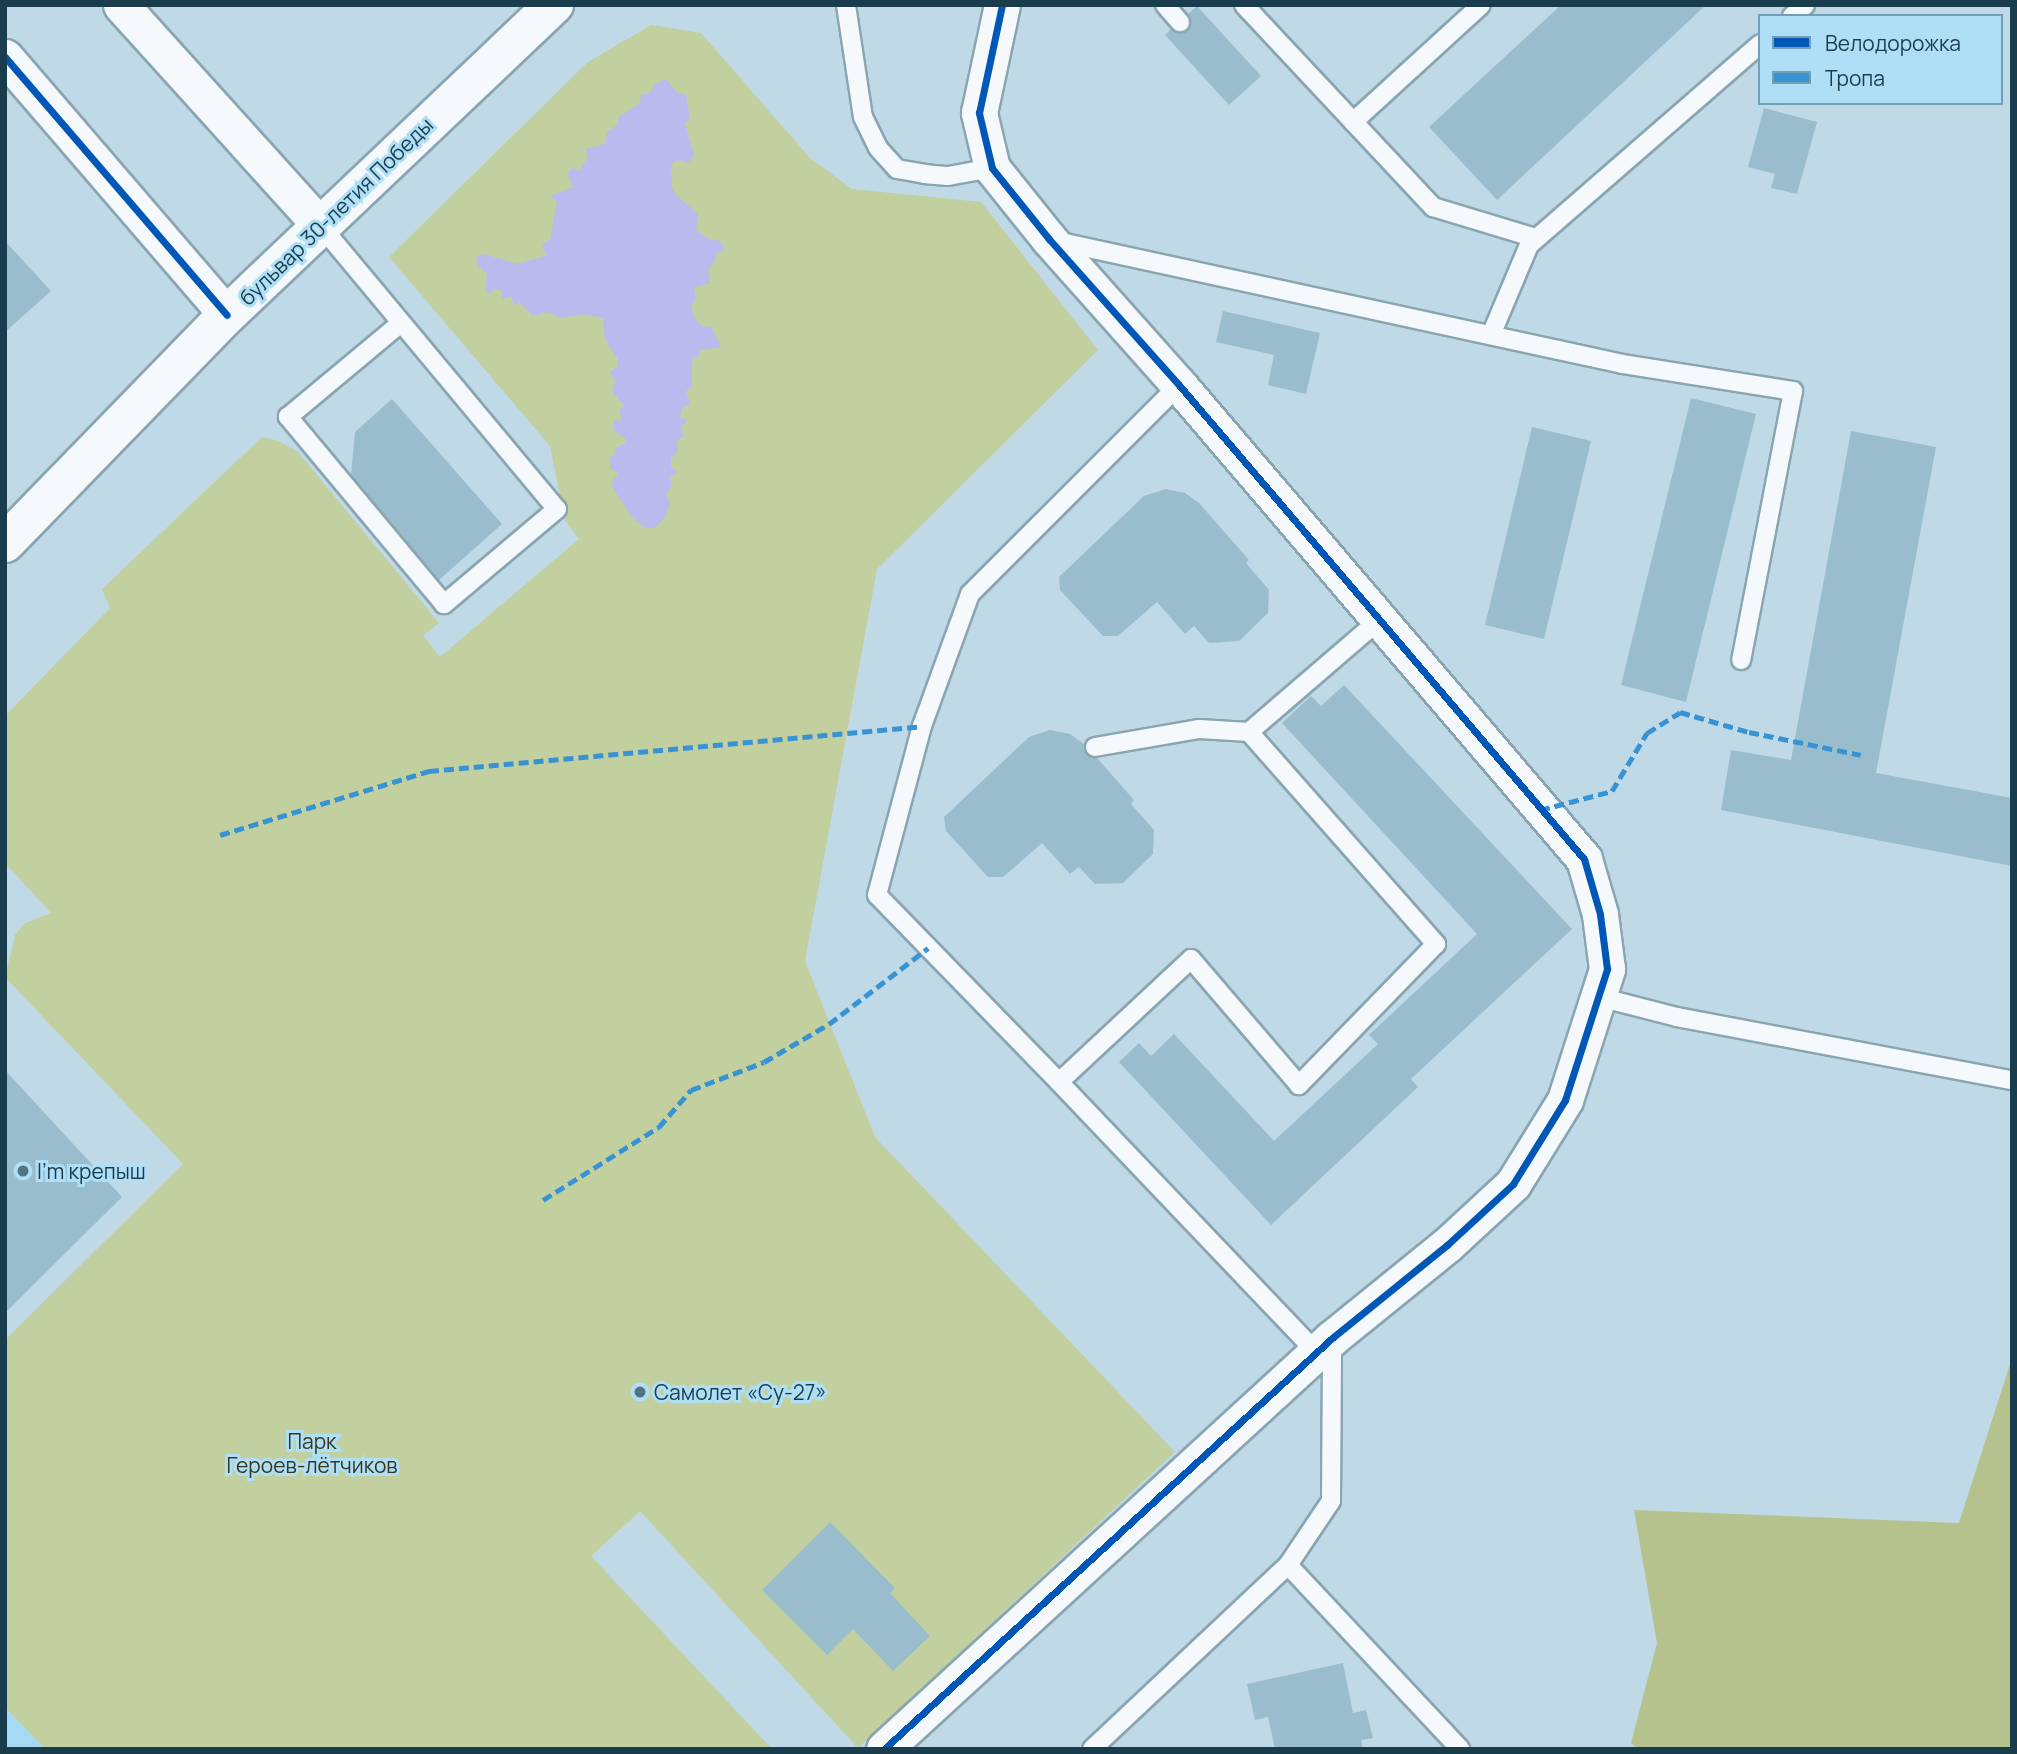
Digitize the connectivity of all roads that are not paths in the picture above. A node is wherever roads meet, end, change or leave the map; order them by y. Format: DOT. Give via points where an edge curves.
graph roads {
  1 [pos="121,5"];
  2 [pos="554,5"];
  3 [pos="846,5"];
  4 [pos="1002,5"];
  5 [pos="1165,5"];
  6 [pos="1244,5"];
  7 [pos="1481,5"];
  8 [pos="1180,22"];
  9 [pos="1758,46"];
  10 [pos="5,57"];
  11 [pos="1353,122"];
  12 [pos="992,168"];
  13 [pos="320,225"];
  14 [pos="1536,238"];
  15 [pos="1049,239"];
  16 [pos="227,315"];
  17 [pos="401,323"];
  18 [pos="1491,335"];
  19 [pos="1179,385"];
  20 [pos="5,543"];
  21 [pos="1378,621"];
  22 [pos="1741,660"];
  23 [pos="1249,732"];
  24 [pos="1095,747"];
  25 [pos="1599,996"];
  26 [pos="2012,1080"];
  27 [pos="1059,1082"];
  28 [pos="1324,1345"];
  29 [pos="1288,1564"];
  30 [pos="890,1747"];
  31 [pos="1092,1749"];
  32 [pos="1460,1749"];
  1 -- 13 [label="street"];
  2 -- 13 [label="main road, бульвар 30-летия Победы"];
  3 -- 12 [label="lane" via="863,117 878,148 897,169 924,174 948,176"];
  4 -- 12 [label="street" via="979,113"];
  5 -- 8 [label="lane"];
  6 -- 11 [label="lane"];
  7 -- 11 [label="lane"];
  9 -- 14 [label="lane"];
  10 -- 16 [label="street"];
  11 -- 14 [label="lane" via="1433,207"];
  12 -- 15 [label="street"];
  13 -- 16 [label="main road, бульвар 30-летия Победы"];
  13 -- 17 [label="lane"];
  14 -- 18 [label="lane"];
  15 -- 18 [label="lane"];
  15 -- 19 [label="street"];
  16 -- 20 [label="main road, бульвар 30-летия Победы"];
  17 -- 17 [label="lane" via="288,417 444,604 557,509"];
  18 -- 22 [label="lane" via="1623,364 1793,391"];
  19 -- 21 [label="street"];
  19 -- 27 [label="lane" via="970,594 922,726 877,895"];
  21 -- 23 [label="lane"];
  21 -- 25 [label="street" via="1584,859 1600,914 1607,969"];
  23 -- 24 [label="lane" via="1199,729"];
  23 -- 27 [label="lane" via="1436,944 1299,1085 1191,960"];
  25 -- 26 [label="lane" via="1677,1017"];
  25 -- 28 [label="street" via="1564,1100 1513,1184 1447,1245"];
  27 -- 28 [label="lane"];
  28 -- 29 [label="lane" via="1331,1501"];
  28 -- 30 [label="street"];
  29 -- 31 [label="lane"];
  29 -- 32 [label="lane"];
}
